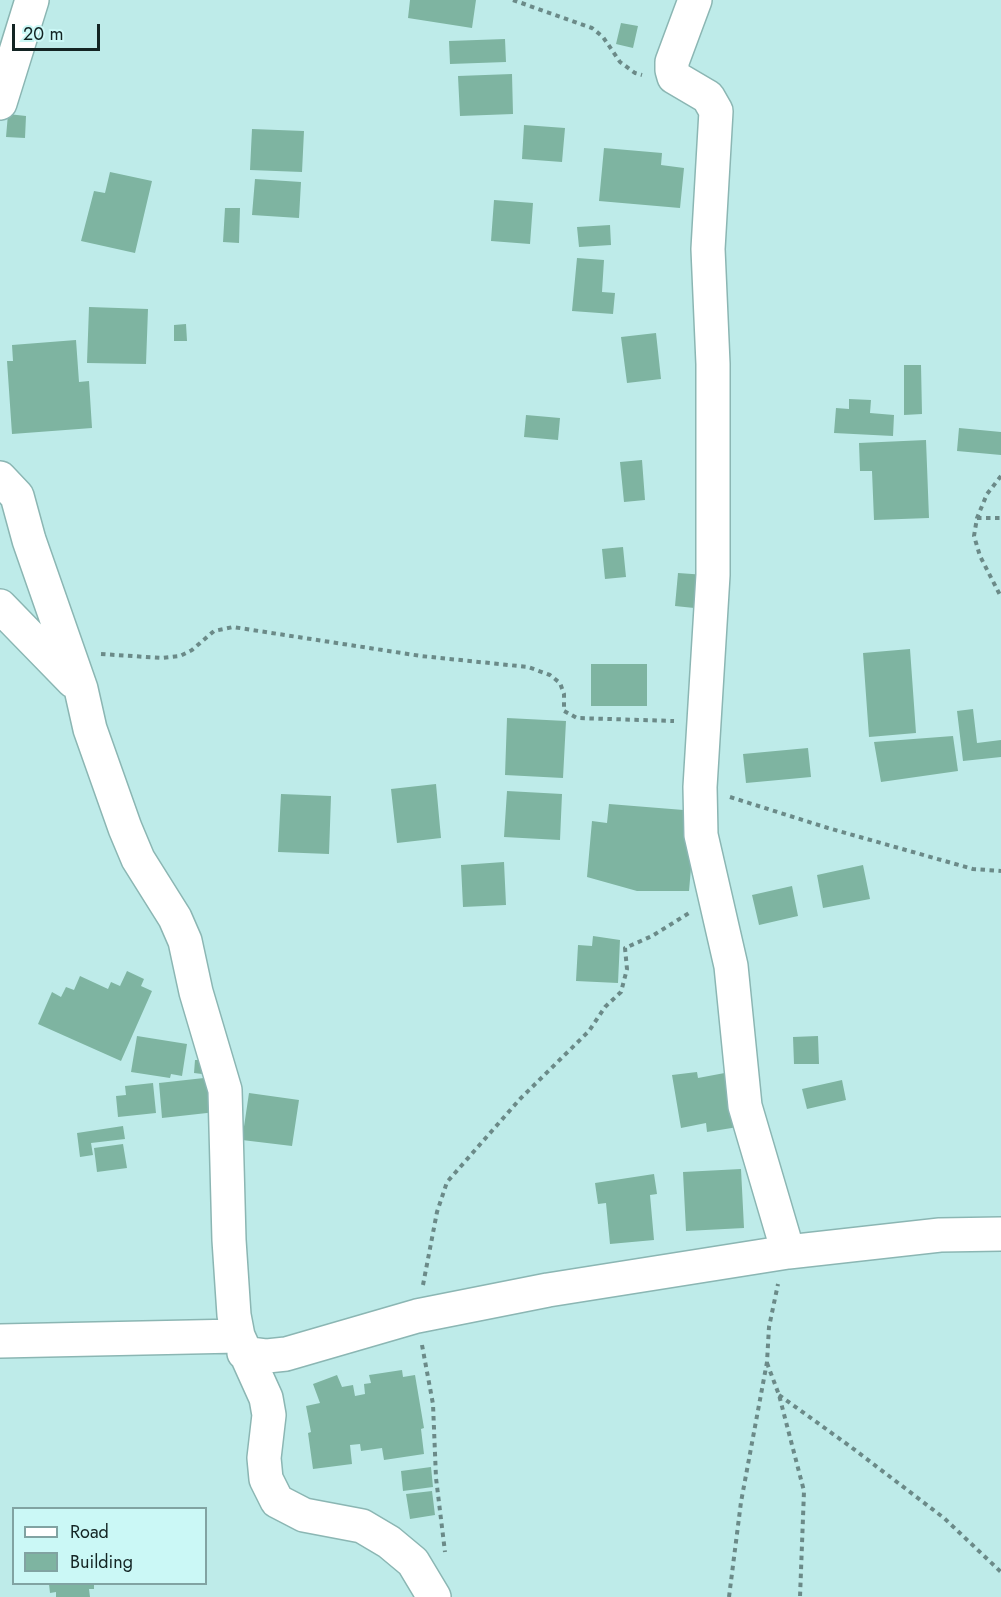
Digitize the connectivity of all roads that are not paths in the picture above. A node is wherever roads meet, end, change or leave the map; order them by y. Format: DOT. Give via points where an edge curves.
graph roads {
  1 [pos="32,0"];
  2 [pos="695,0"];
  3 [pos="0,104"];
  4 [pos="0,478"];
  5 [pos="0,606"];
  6 [pos="81,689"];
  7 [pos="1001,1234"];
  8 [pos="788,1252"];
  9 [pos="0,1341"];
  10 [pos="241,1345"];
  11 [pos="435,1597"];
  1 -- 3 [label="street"];
  2 -- 8 [label="street" via="672,62 674,77 708,98 716,111 708,249 713,364 713,575 700,787 701,836 731,966 745,1106"];
  4 -- 6 [label="street" via="17,496"];
  5 -- 6 [label="street"];
  6 -- 10 [label="street" via="90,729 124,828 147,874 176,918 185,941 225,1090 228,1240 234,1316"];
  7 -- 8 [label="street" via="940,1235"];
  8 -- 10 [label="street" via="548,1290 417,1316 286,1354 267,1356"];
  9 -- 10 [label="street"];
  10 -- 11 [label="street" via="266,1398 266,1479 277,1501 304,1515 362,1526 389,1542 413,1562"];
}
